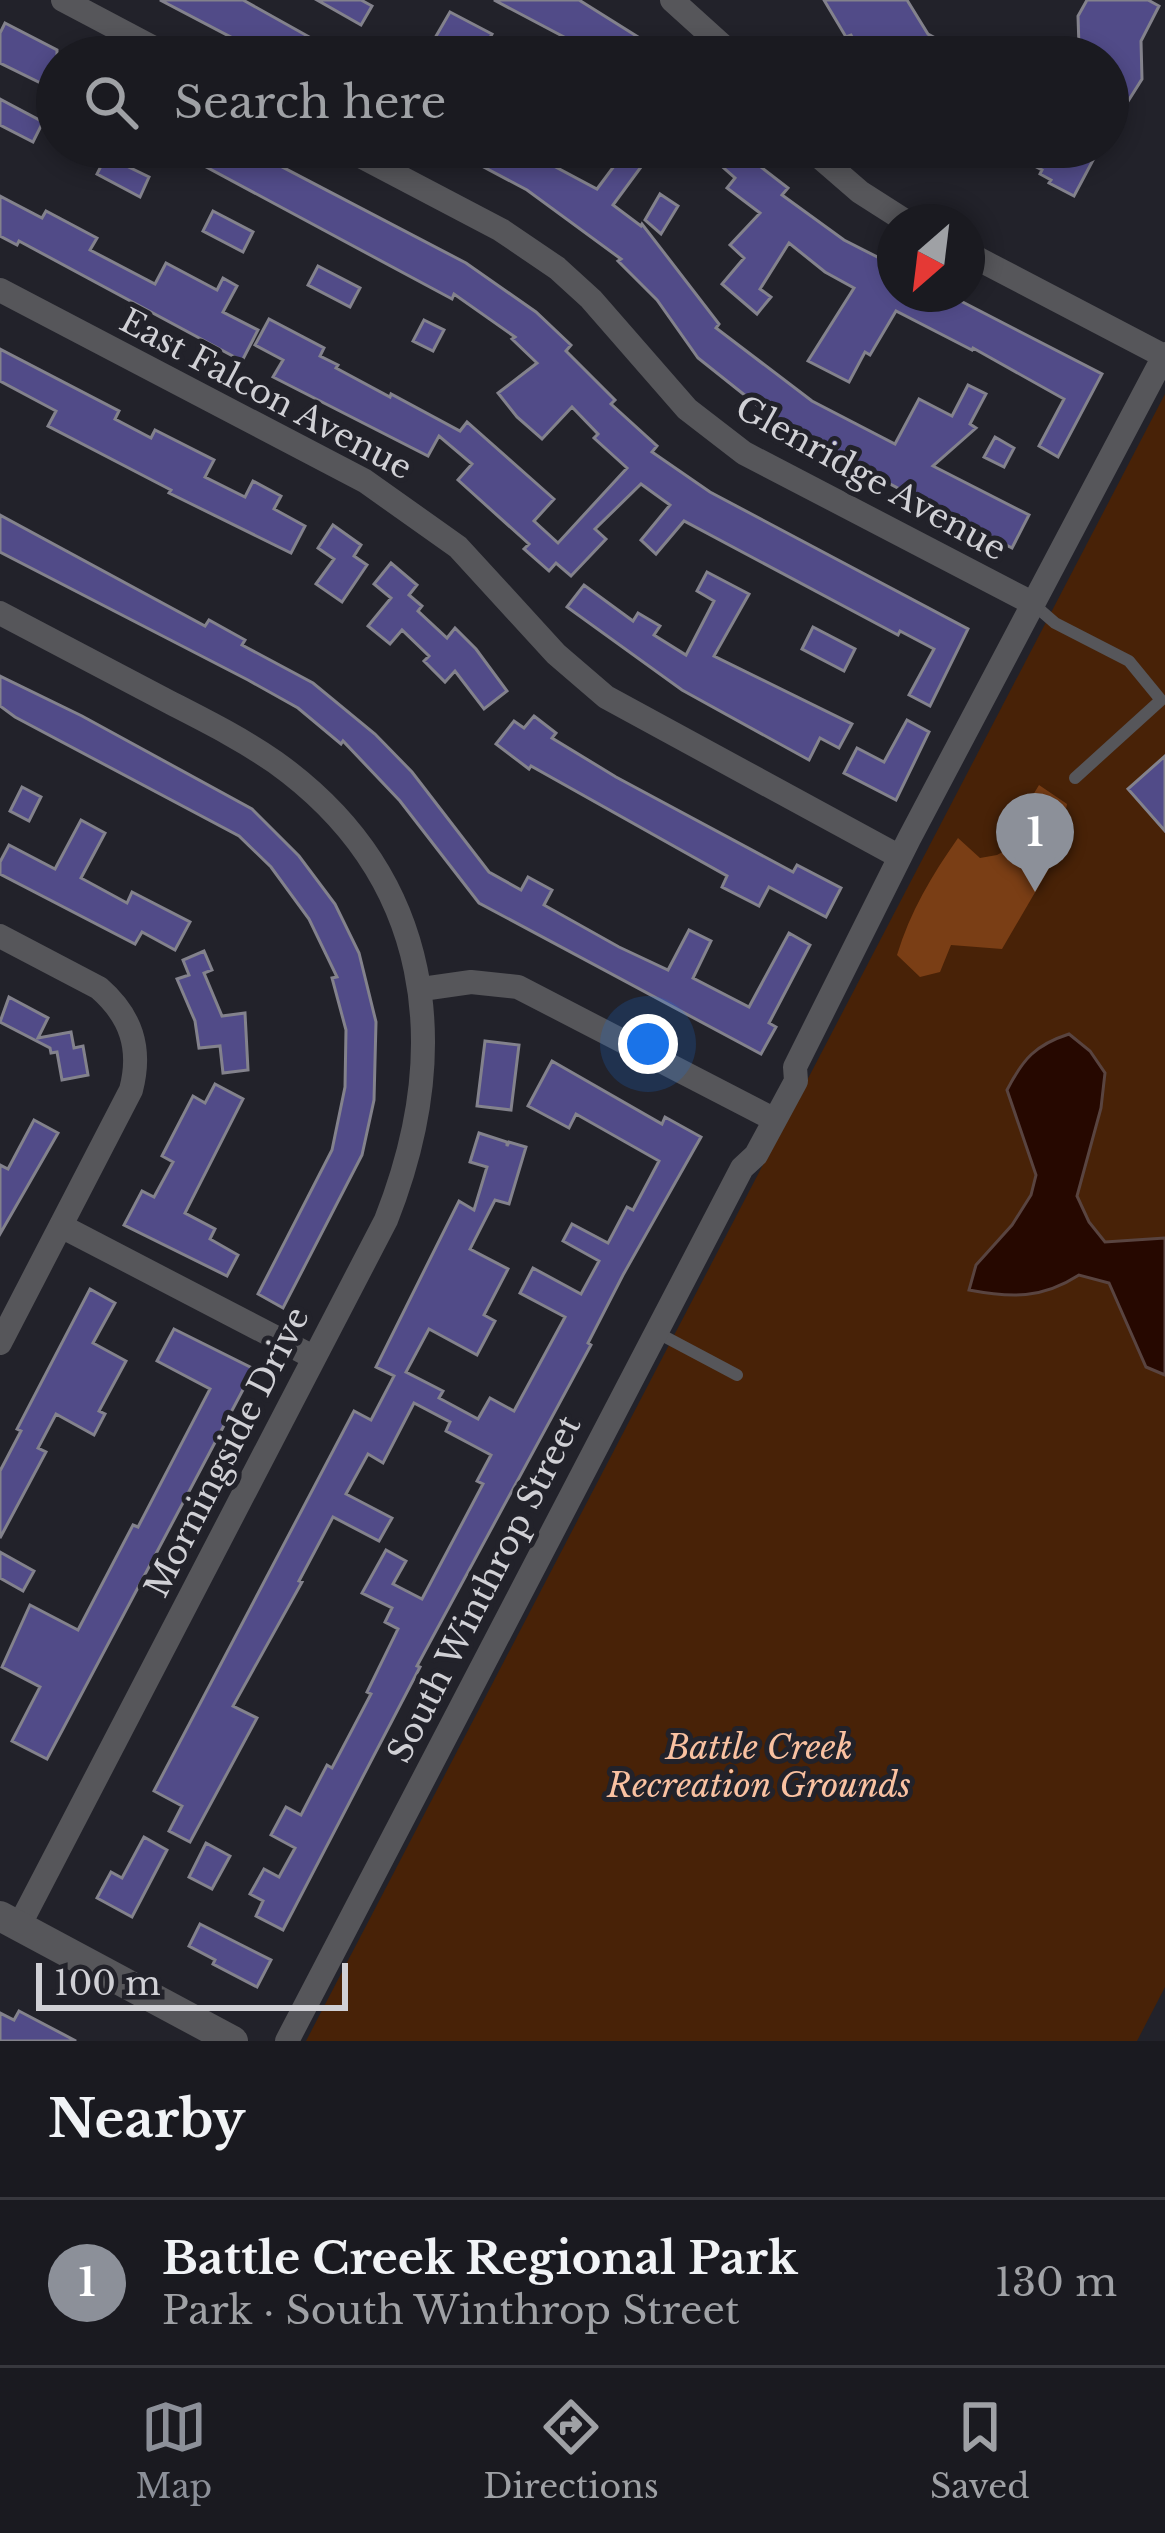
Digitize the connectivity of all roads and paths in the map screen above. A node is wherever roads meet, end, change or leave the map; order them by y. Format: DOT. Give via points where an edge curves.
graph roads {
  1 [pos="63,0"];
  2 [pos="672,0"];
  3 [pos="131,36"];
  4 [pos="712,36"];
  5 [pos="383,168"];
  6 [pos="832,168"];
  7 [pos="878,204"];
  8 [pos="985,263"];
  9 [pos="0,290"];
  10 [pos="1165,355"];
  11 [pos="1032,603"];
  12 [pos="0,613"];
  13 [pos="1075,778"];
  14 [pos="899,857"];
  15 [pos="0,936"];
  16 [pos="422,988"];
  17 [pos="768,1117"];
  18 [pos="61,1226"];
  19 [pos="655,1332"];
  20 [pos="0,1343"];
  21 [pos="313,1357"];
  22 [pos="736,1375"];
  23 [pos="9,1921"];
  24 [pos="233,2041"];
  25 [pos="286,2041"];
  1 -- 3 [label="street"];
  2 -- 4 [label="street"];
  5 -- 11 [label="street, Glenridge Avenue" via="557,268 687,409 744,453"];
  6 -- 7 [label="street"];
  8 -- 10 [label="street"];
  9 -- 14 [label="street, East Falcon Avenue" via="410,509 606,697"];
  10 -- 11 [label="street, South Winthrop Street"];
  11 -- 13 [label="lane" via="1129,661 1161,700"];
  11 -- 14 [label="street, South Winthrop Street"];
  12 -- 16 [label="street, Morningside Drive" via="232,735 303,784 382,883"];
  14 -- 17 [label="street, South Winthrop Street" via="795,1066 796,1081"];
  15 -- 18 [label="street" via="99,988 132,1031 131,1090"];
  16 -- 17 [label="street" via="518,987"];
  16 -- 21 [label="street, Morningside Drive" via="423,1084 405,1173"];
  17 -- 19 [label="street, South Winthrop Street" via="756,1156 742,1168"];
  18 -- 20 [label="street"];
  18 -- 21 [label="street"];
  19 -- 22 [label="lane"];
  19 -- 25 [label="street, South Winthrop Street"];
  21 -- 23 [label="street, Morningside Drive"];
  23 -- 24 [label="street"];
}
